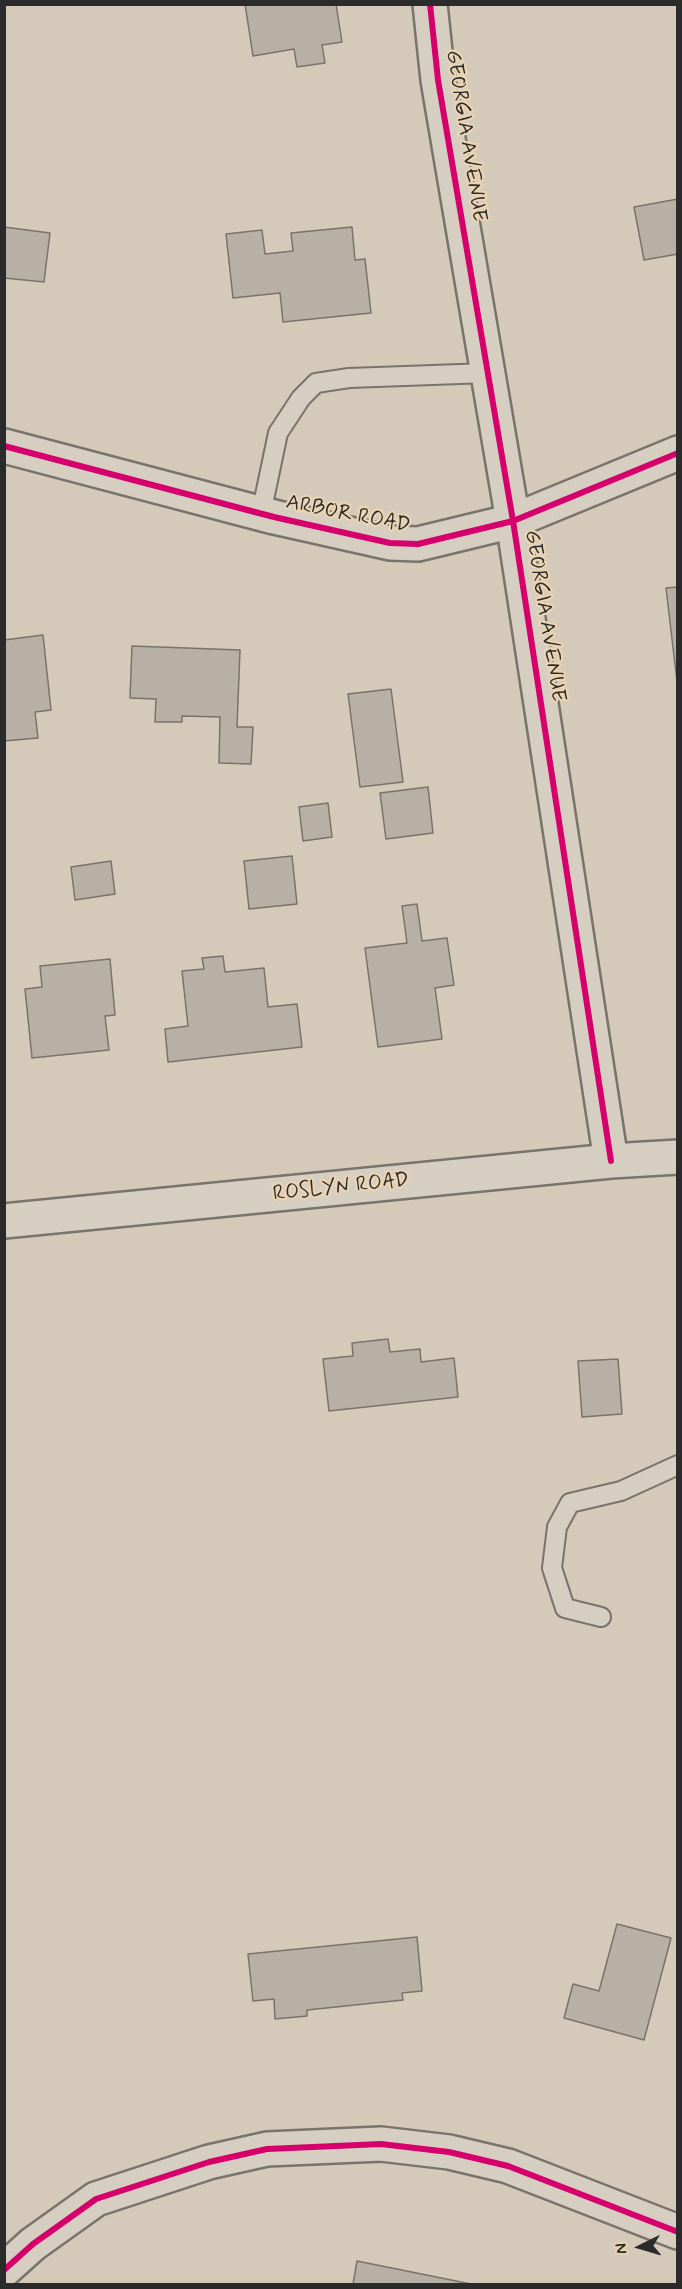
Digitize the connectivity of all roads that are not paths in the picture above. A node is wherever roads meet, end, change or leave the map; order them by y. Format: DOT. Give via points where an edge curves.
graph roads {
  1 [pos="430,4"];
  2 [pos="488,373"];
  3 [pos="4,446"];
  4 [pos="678,453"];
  5 [pos="261,514"];
  6 [pos="513,521"];
  7 [pos="678,1157"];
  8 [pos="611,1161"];
  9 [pos="4,1221"];
  10 [pos="678,1465"];
  11 [pos="601,1617"];
  12 [pos="678,2232"];
  13 [pos="4,2270"];
  1 -- 2 [label="street, GEORGIA AVENUE" via="438,80"];
  2 -- 5 [label="lane" via="349,378 316,383 278,433"];
  2 -- 6 [label="street, GEORGIA AVENUE"];
  3 -- 5 [label="street, ARBOR ROAD"];
  4 -- 6 [label="street, ARBOR ROAD"];
  5 -- 6 [label="street, ARBOR ROAD" via="390,543 418,544"];
  6 -- 8 [label="street, GEORGIA AVENUE"];
  7 -- 8 [label="street, ROSLYN ROAD"];
  8 -- 9 [label="street, ROSLYN ROAD"];
  10 -- 11 [label="lane" via="621,1491 570,1503 557,1527 552,1568 565,1608"];
  12 -- 13 [label="street" via="508,2166 449,2152 381,2144 267,2149 209,2162 96,2199"];
}
